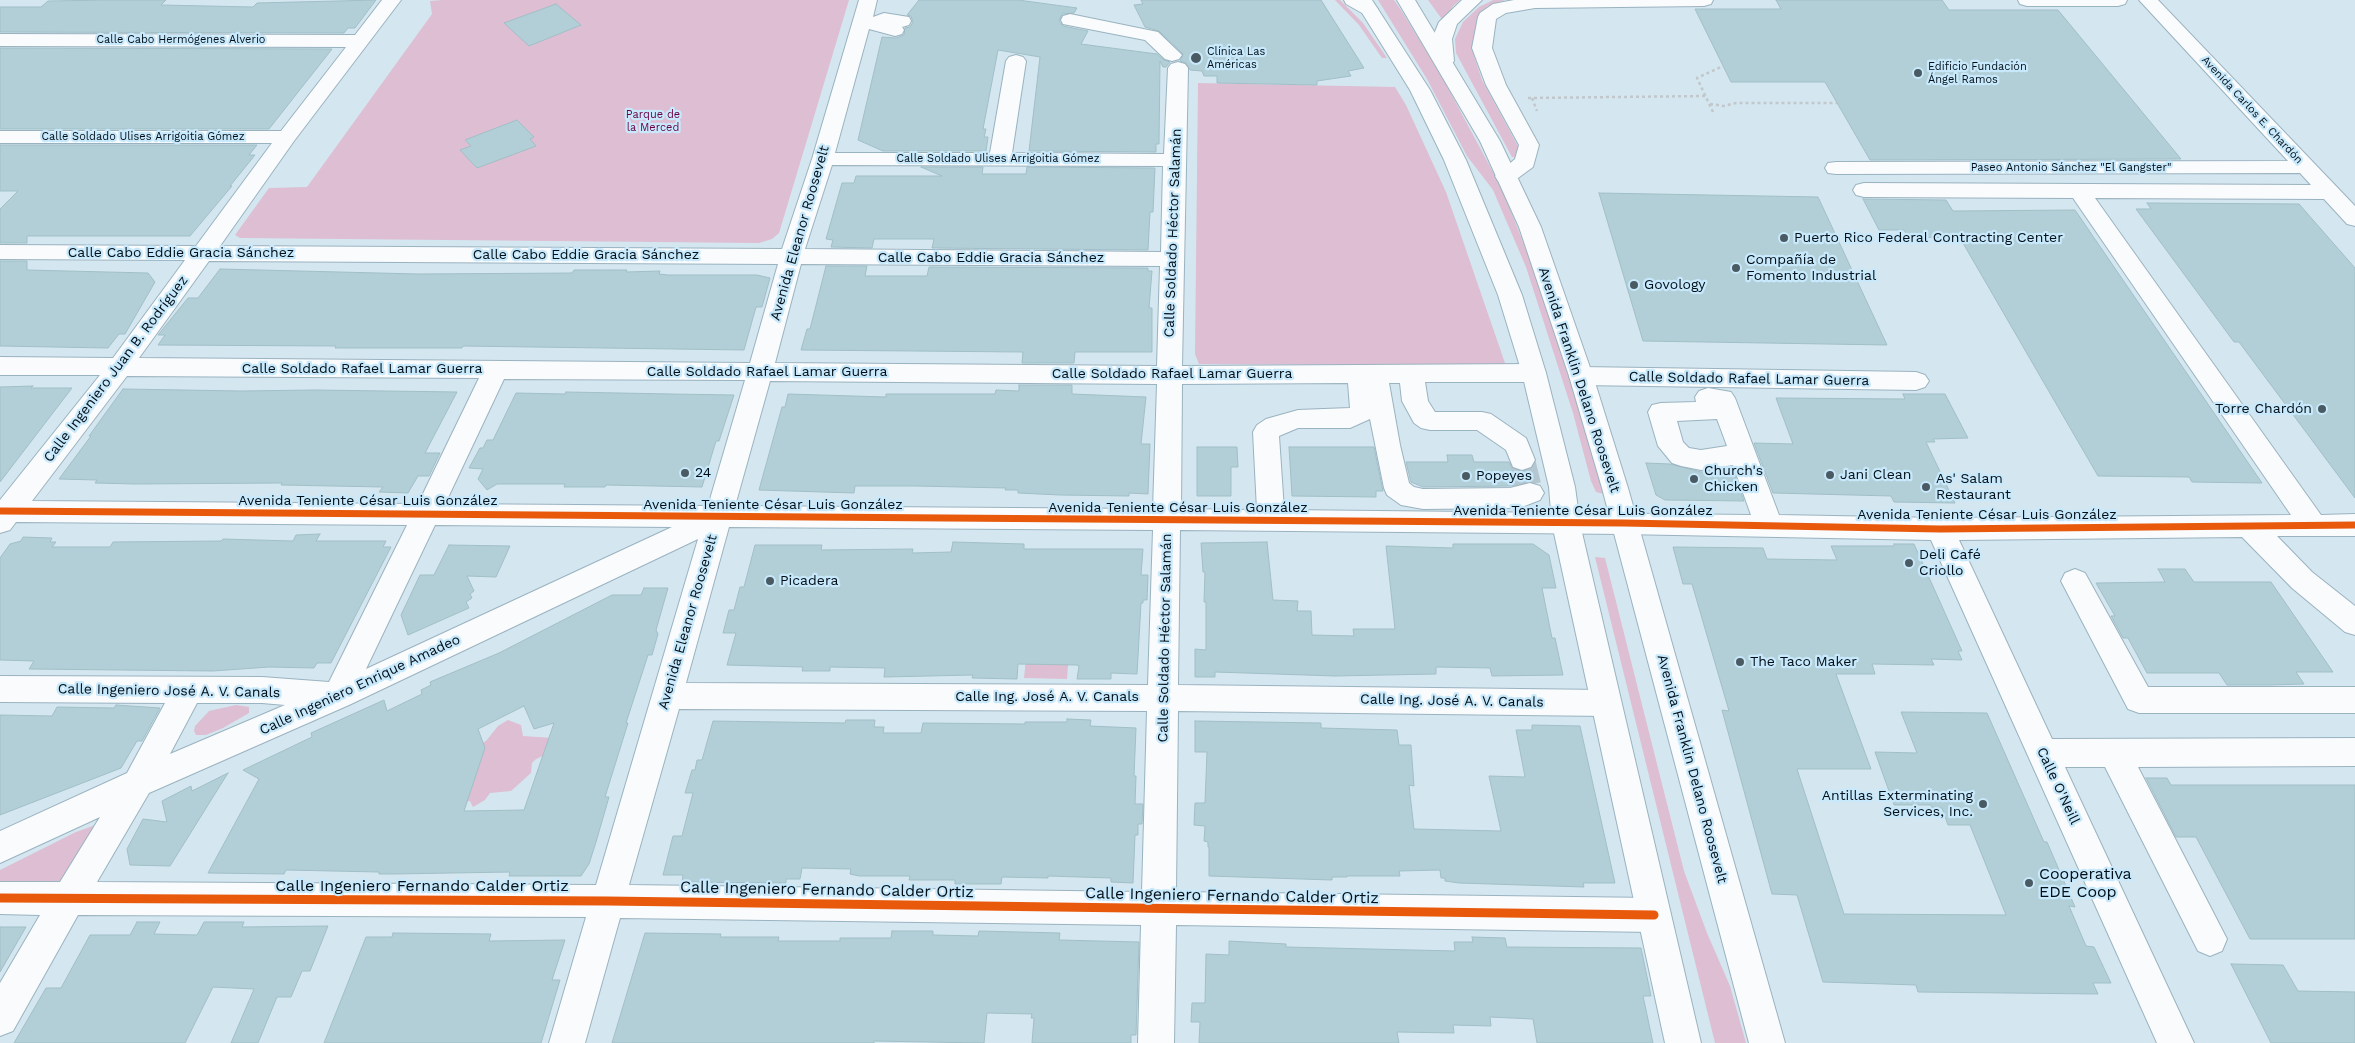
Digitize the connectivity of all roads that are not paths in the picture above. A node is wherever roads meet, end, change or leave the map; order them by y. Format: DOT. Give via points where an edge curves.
graph roads {
  1 [pos="392,0"];
  2 [pos="868,0"];
  3 [pos="1406,0"];
  4 [pos="1472,0"];
  5 [pos="1704,0"];
  6 [pos="2027,0"];
  7 [pos="2118,0"];
  8 [pos="2148,0"];
  9 [pos="1362,3"];
  10 [pos="1070,20"];
  11 [pos="867,23"];
  12 [pos="898,25"];
  13 [pos="1097,26"];
  14 [pos="0,40"];
  15 [pos="362,41"];
  16 [pos="1085,44"];
  17 [pos="1016,61"];
  18 [pos="1444,61"];
  19 [pos="0,137"];
  20 [pos="287,137"];
  21 [pos="823,159"];
  22 [pos="1000,159"];
  23 [pos="1174,160"];
  24 [pos="2306,167"];
  25 [pos="1836,168"];
  26 [pos="1506,176"];
  27 [pos="1864,190"];
  28 [pos="2080,192"];
  29 [pos="2329,192"];
  30 [pos="2355,219"];
  31 [pos="0,252"];
  32 [pos="202,253"];
  33 [pos="792,257"];
  34 [pos="1172,259"];
  35 [pos="0,366"];
  36 [pos="119,368"];
  37 [pos="496,370"];
  38 [pos="760,373"];
  39 [pos="1534,373"];
  40 [pos="1367,374"];
  41 [pos="1410,374"];
  42 [pos="1169,375"];
  43 [pos="1581,376"];
  44 [pos="1916,381"];
  45 [pos="1711,395"];
  46 [pos="1734,454"];
  47 [pos="1522,460"];
  48 [pos="1530,493"];
  49 [pos="425,514"];
  50 [pos="3,515"];
  51 [pos="718,517"];
  52 [pos="1167,520"];
  53 [pos="1271,521"];
  54 [pos="1623,523"];
  55 [pos="1566,524"];
  56 [pos="1769,526"];
  57 [pos="2249,526"];
  58 [pos="2314,526"];
  59 [pos="2353,527"];
  60 [pos="1940,529"];
  61 [pos="2075,581"];
  62 [pos="2355,623"];
  63 [pos="0,689"];
  64 [pos="188,690"];
  65 [pos="338,696"];
  66 [pos="667,696"];
  67 [pos="1164,698"];
  68 [pos="2355,700"];
  69 [pos="1606,703"];
  70 [pos="2114,752"];
  71 [pos="2355,752"];
  72 [pos="2042,753"];
  73 [pos="138,783"];
  74 [pos="0,848"];
  75 [pos="0,898"];
  76 [pos="69,898"];
  77 [pos="607,901"];
  78 [pos="1158,908"];
  79 [pos="1654,914"];
  80 [pos="2210,940"];
  81 [pos="0,1018"];
  82 [pos="567,1043"];
  83 [pos="1156,1043"];
  84 [pos="1683,1043"];
  85 [pos="1767,1043"];
  86 [pos="2176,1043"];
  1 -- 15 [label="main road, Calle Ingeniero Juan B. Rodríguez"];
  2 -- 11 [label="main road, Avenida Eleanor Roosevelt"];
  3 -- 18 [label="main road, Avenida Franklin Delano Roosevelt"];
  4 -- 18 [label="main road" via="1448,22 1442,39"];
  5 -- 26 [label="main road" via="1526,3 1500,8 1487,17 1482,48 1496,84 1529,145 1525,162"];
  6 -- 7 [label="main road"];
  8 -- 24 [label="main road, Avenida Carlos E. Chardón"];
  9 -- 39 [label="main road" via="1420,90 1455,160 1510,295"];
  10 -- 13 [label="main road"];
  11 -- 12 [label="main road" via="884,19"];
  11 -- 21 [label="main road, Avenida Eleanor Roosevelt"];
  13 -- 16 [label="main road"];
  13 -- 23 [label="main road, Calle Soldado Héctor Salamán" via="1151,36 1176,69"];
  14 -- 15 [label="main road, Calle Cabo Hermógenes Alverio"];
  15 -- 20 [label="main road, Calle Ingeniero Juan B. Rodríguez"];
  17 -- 22 [label="main road"];
  18 -- 26 [label="main road, Avenida Franklin Delano Roosevelt" via="1490,141"];
  19 -- 20 [label="main road, Calle Soldado Ulises Arrigoitia Gómez"];
  20 -- 32 [label="main road, Calle Ingeniero Juan B. Rodríguez"];
  21 -- 22 [label="main road, Calle Soldado Ulises Arrigoitia Gómez"];
  21 -- 33 [label="main road, Avenida Eleanor Roosevelt"];
  22 -- 23 [label="main road, Calle Soldado Ulises Arrigoitia Gómez"];
  23 -- 34 [label="main road, Calle Soldado Héctor Salamán"];
  24 -- 25 [label="main road, Paseo Antonio Sánchez \"El Gangster\""];
  24 -- 29 [label="main road, Avenida Carlos E. Chardón"];
  26 -- 43 [label="main road, Avenida Franklin Delano Roosevelt" via="1530,227"];
  27 -- 28 [label="main road"];
  28 -- 29 [label="main road"];
  28 -- 58 [label="main road"];
  29 -- 30 [label="main road, Avenida Carlos E. Chardón"];
  31 -- 32 [label="main road, Calle Cabo Eddie Gracia Sánchez"];
  32 -- 33 [label="main road, Calle Cabo Eddie Gracia Sánchez"];
  32 -- 36 [label="main road, Calle Ingeniero Juan B. Rodríguez"];
  33 -- 34 [label="main road, Calle Cabo Eddie Gracia Sánchez"];
  33 -- 38 [label="main road, Avenida Eleanor Roosevelt"];
  34 -- 42 [label="main road, Calle Soldado Héctor Salamán"];
  35 -- 36 [label="main road, Calle Soldado Rafael Lamar Guerra"];
  36 -- 37 [label="main road, Calle Soldado Rafael Lamar Guerra"];
  36 -- 50 [label="main road, Calle Ingeniero Juan B. Rodríguez"];
  37 -- 38 [label="main road, Calle Soldado Rafael Lamar Guerra"];
  37 -- 49 [label="main road"];
  38 -- 42 [label="main road, Calle Soldado Rafael Lamar Guerra"];
  38 -- 51 [label="main road, Avenida Eleanor Roosevelt"];
  39 -- 41 [label="main road, Calle Soldado Rafael Lamar Guerra"];
  39 -- 55 [label="main road" via="1562,487"];
  40 -- 41 [label="main road, Calle Soldado Rafael Lamar Guerra"];
  40 -- 42 [label="main road, Calle Soldado Rafael Lamar Guerra"];
  40 -- 48 [label="main road" via="1397,488 1404,494 1423,499 1522,497"];
  40 -- 53 [label="main road" via="1364,408 1359,415 1350,419 1298,419 1266,432"];
  41 -- 47 [label="main road" via="1415,401 1423,416 1430,421 1482,421 1517,445"];
  42 -- 52 [label="main road, Calle Soldado Héctor Salamán"];
  43 -- 45 [label="main road, Calle Soldado Rafael Lamar Guerra"];
  43 -- 54 [label="main road, Avenida Franklin Delano Roosevelt"];
  44 -- 45 [label="main road, Calle Soldado Rafael Lamar Guerra"];
  45 -- 46 [label="main road" via="1722,398"];
  45 -- 46 [label="main road" via="1661,412 1666,434 1671,446 1681,456 1701,460"];
  46 -- 56 [label="main road"];
  49 -- 50 [label="main road, Avenida Teniente César Luis González"];
  49 -- 51 [label="main road, Avenida Teniente César Luis González"];
  49 -- 65 [label="main road"];
  51 -- 52 [label="main road, Avenida Teniente César Luis González"];
  51 -- 65 [label="main road, Calle Ingeniero Enrique Amadeo"];
  51 -- 66 [label="main road, Avenida Eleanor Roosevelt"];
  52 -- 53 [label="main road, Avenida Teniente César Luis González"];
  52 -- 67 [label="main road, Calle Soldado Héctor Salamán"];
  53 -- 55 [label="main road, Avenida Teniente César Luis González"];
  54 -- 55 [label="main road, Avenida Teniente César Luis González"];
  54 -- 56 [label="main road, Avenida Teniente César Luis González"];
  54 -- 85 [label="main road, Avenida Franklin Delano Roosevelt"];
  55 -- 69 [label="main road"];
  56 -- 60 [label="main road, Avenida Teniente César Luis González"];
  57 -- 58 [label="main road, Avenida Teniente César Luis González"];
  57 -- 60 [label="main road, Avenida Teniente César Luis González"];
  57 -- 62 [label="main road" via="2302,580"];
  58 -- 59 [label="main road, Avenida Teniente César Luis González"];
  60 -- 72 [label="main road, Calle O'Neill"];
  61 -- 68 [label="main road" via="2138,700"];
  63 -- 64 [label="main road, Calle Ingeniero José A. V. Canals"];
  64 -- 65 [label="main road, Calle Ingeniero José A. V. Canals" via="262,690"];
  64 -- 73 [label="main road"];
  65 -- 73 [label="main road, Calle Ingeniero Enrique Amadeo"];
  66 -- 67 [label="main road, Calle Ing. José A. V. Canals"];
  66 -- 77 [label="main road, Avenida Eleanor Roosevelt"];
  67 -- 69 [label="main road, Calle Ing. José A. V. Canals"];
  67 -- 78 [label="main road, Calle Soldado Héctor Salamán"];
  69 -- 79 [label="main road"];
  70 -- 71 [label="main road"];
  70 -- 72 [label="main road"];
  70 -- 80 [label="main road"];
  72 -- 86 [label="main road, Calle O'Neill"];
  73 -- 74 [label="main road, Calle Ingeniero Enrique Amadeo"];
  73 -- 76 [label="main road"];
  75 -- 76 [label="main road, Calle Ingeniero Fernando Calder Ortiz"];
  76 -- 77 [label="main road, Calle Ingeniero Fernando Calder Ortiz"];
  76 -- 81 [label="main road"];
  77 -- 78 [label="main road, Calle Ingeniero Fernando Calder Ortiz"];
  77 -- 82 [label="main road, Avenida Eleanor Roosevelt"];
  78 -- 79 [label="main road, Calle Ingeniero Fernando Calder Ortiz"];
  78 -- 83 [label="main road, Calle Soldado Héctor Salamán"];
  79 -- 84 [label="main road"];
}
